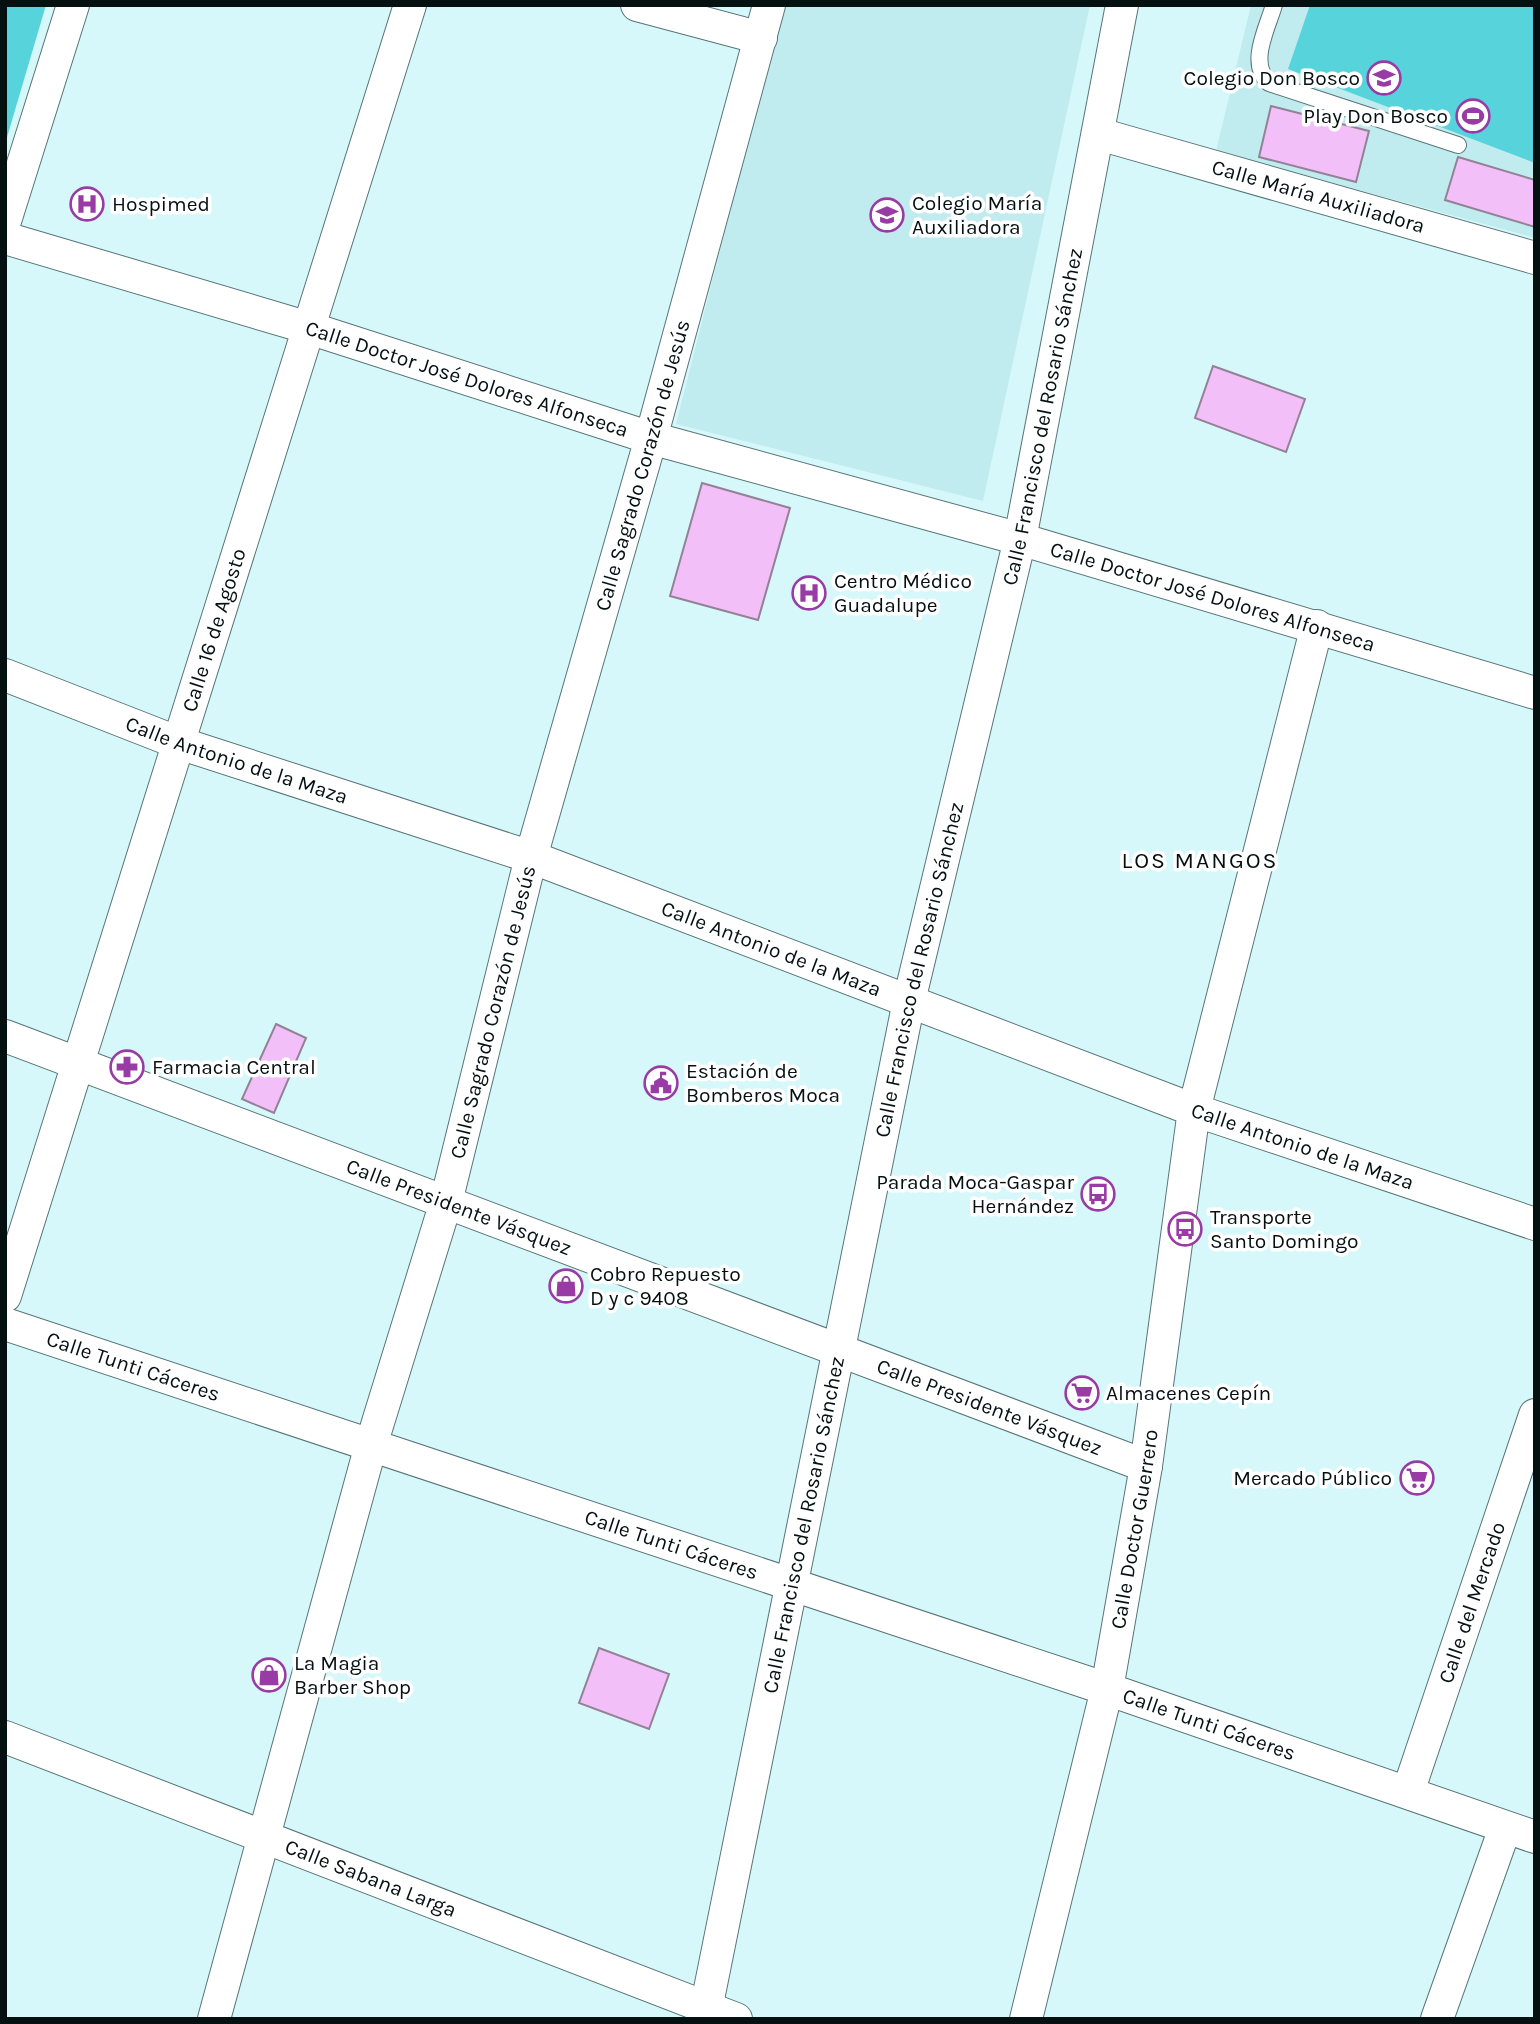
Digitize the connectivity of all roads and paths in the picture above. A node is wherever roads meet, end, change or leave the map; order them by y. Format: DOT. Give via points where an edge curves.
graph roads {
  1 [pos="73,5"];
  2 [pos="410,5"];
  3 [pos="637,5"];
  4 [pos="769,5"];
  5 [pos="1122,5"];
  6 [pos="1274,5"];
  7 [pos="761,38"];
  8 [pos="1100,134"];
  9 [pos="1458,145"];
  10 [pos="5,222"];
  11 [pos="5,239"];
  12 [pos="1535,258"];
  13 [pos="309,328"];
  14 [pos="652,438"];
  15 [pos="1020,539"];
  16 [pos="1317,626"];
  17 [pos="5,675"];
  18 [pos="1535,693"];
  19 [pos="179,743"];
  20 [pos="531,857"];
  21 [pos="909,1001"];
  22 [pos="5,1036"];
  23 [pos="78,1064"];
  24 [pos="1194,1110"];
  25 [pos="446,1202"];
  26 [pos="1535,1224"];
  27 [pos="5,1296"];
  28 [pos="5,1324"];
  29 [pos="839,1350"];
  30 [pos="1535,1415"];
  31 [pos="371,1445"];
  32 [pos="1146,1466"];
  33 [pos="792,1583"];
  34 [pos="1107,1689"];
  35 [pos="5,1737"];
  36 [pos="1408,1792"];
  37 [pos="1505,1828"];
  38 [pos="1535,1836"];
  39 [pos="264,1839"];
  40 [pos="705,2013"];
  41 [pos="214,2019"];
  42 [pos="736,2019"];
  43 [pos="1026,2019"];
  44 [pos="1437,2019"];
  1 -- 10 [label="street"];
  2 -- 13 [label="street, Calle 16 de Agosto"];
  3 -- 7 [label="street"];
  4 -- 7 [label="street, Calle Sagrado Corazón de Jesús"];
  5 -- 8 [label="street, Calle Francisco del Rosario Sánchez"];
  6 -- 9 [label="lane" via="1258,68 1269,83"];
  7 -- 14 [label="street, Calle Sagrado Corazón de Jesús"];
  8 -- 12 [label="street, Calle María Auxiliadora"];
  8 -- 15 [label="street, Calle Francisco del Rosario Sánchez"];
  11 -- 13 [label="street, Calle Doctor José Dolores Alfonseca"];
  13 -- 14 [label="street, Calle Doctor José Dolores Alfonseca"];
  13 -- 19 [label="street, Calle 16 de Agosto"];
  14 -- 15 [label="street, Calle Doctor José Dolores Alfonseca"];
  14 -- 20 [label="street, Calle Sagrado Corazón de Jesús"];
  15 -- 16 [label="street, Calle Doctor José Dolores Alfonseca"];
  15 -- 21 [label="street, Calle Francisco del Rosario Sánchez"];
  16 -- 18 [label="street, Calle Doctor José Dolores Alfonseca"];
  16 -- 24 [label="street, Calle Doctor Guerrero"];
  17 -- 19 [label="street, Calle Antonio de la Maza"];
  19 -- 20 [label="street, Calle Antonio de la Maza"];
  19 -- 23 [label="street, Calle 16 de Agosto"];
  20 -- 21 [label="street, Calle Antonio de la Maza"];
  20 -- 25 [label="street, Calle Sagrado Corazón de Jesús"];
  21 -- 24 [label="street, Calle Antonio de la Maza"];
  21 -- 29 [label="street, Calle Francisco del Rosario Sánchez"];
  22 -- 23 [label="street, Calle Presidente Vásquez"];
  23 -- 25 [label="street, Calle Presidente Vásquez"];
  23 -- 27 [label="street, Calle 16 de Agosto"];
  24 -- 26 [label="street, Calle Antonio de la Maza"];
  24 -- 32 [label="street, Calle Doctor Guerrero"];
  25 -- 29 [label="street, Calle Presidente Vásquez"];
  25 -- 31 [label="street, Calle Sagrado Corazón de Jesús"];
  28 -- 31 [label="street, Calle Tunti Cáceres"];
  29 -- 32 [label="street, Calle Presidente Vásquez"];
  29 -- 33 [label="street, Calle Francisco del Rosario Sánchez"];
  30 -- 36 [label="street, Calle del Mercado"];
  31 -- 33 [label="street, Calle Tunti Cáceres"];
  31 -- 39 [label="street, Calle Sagrado Corazón de Jesús"];
  32 -- 34 [label="street, Calle Doctor Guerrero"];
  33 -- 34 [label="street, Calle Tunti Cáceres"];
  33 -- 40 [label="street, Calle Francisco del Rosario Sánchez"];
  34 -- 36 [label="street, Calle Tunti Cáceres"];
  34 -- 43 [label="street, Calle Doctor Guerrero"];
  35 -- 39 [label="street, Calle Sabana Larga"];
  36 -- 37 [label="street, Calle Tunti Cáceres"];
  37 -- 38 [label="street, Calle Tunti Cáceres"];
  37 -- 44 [label="street"];
  39 -- 40 [label="street, Calle Sabana Larga"];
  39 -- 41 [label="street, Calle Sagrado Corazón de Jesús"];
  40 -- 42 [label="street, Calle Sabana Larga"];
}
